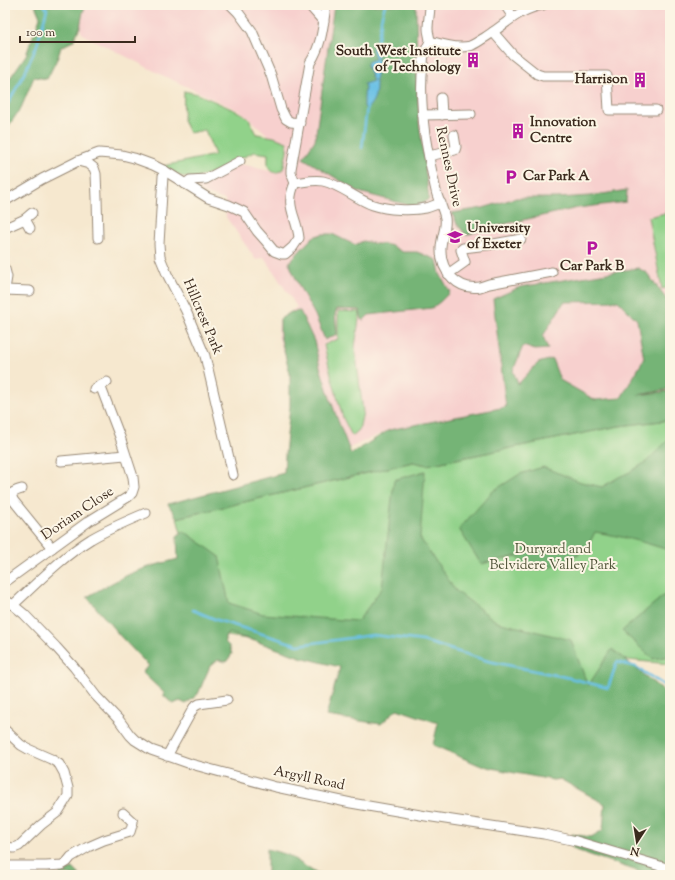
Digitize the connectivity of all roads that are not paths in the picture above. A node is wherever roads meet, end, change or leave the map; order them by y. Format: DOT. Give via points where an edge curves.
graph roads {
  1 [pos="231,5"];
  2 [pos="310,5"];
  3 [pos="326,5"];
  4 [pos="430,5"];
  5 [pos="505,5"];
  6 [pos="543,5"];
  7 [pos="513,17"];
  8 [pos="324,22"];
  9 [pos="493,32"];
  10 [pos="430,41"];
  11 [pos="441,98"];
  12 [pos="656,110"];
  13 [pos="442,114"];
  14 [pos="471,114"];
  15 [pos="423,115"];
  16 [pos="300,123"];
  17 [pos="454,135"];
  18 [pos="429,156"];
  19 [pos="78,161"];
  20 [pos="240,162"];
  21 [pos="165,171"];
  22 [pos="185,184"];
  23 [pos="294,187"];
  24 [pos="5,201"];
  25 [pos="441,203"];
  26 [pos="5,228"];
  27 [pos="30,228"];
  28 [pos="98,238"];
  29 [pos="520,239"];
  30 [pos="5,268"];
  31 [pos="552,272"];
  32 [pos="448,274"];
  33 [pos="5,290"];
  34 [pos="30,291"];
  35 [pos="100,385"];
  36 [pos="125,455"];
  37 [pos="61,461"];
  38 [pos="233,475"];
  39 [pos="22,489"];
  40 [pos="8,496"];
  41 [pos="146,513"];
  42 [pos="52,548"];
  43 [pos="5,582"];
  44 [pos="9,602"];
  45 [pos="227,700"];
  46 [pos="5,730"];
  47 [pos="167,756"];
  48 [pos="123,813"];
  49 [pos="9,848"];
  50 [pos="5,866"];
  51 [pos="670,869"];
  1 -- 16 [label="street" via="252,31 286,119"];
  2 -- 8 [label="street"];
  3 -- 8 [label="street"];
  4 -- 10 [label="street, Rennes Drive"];
  5 -- 7 [label="street"];
  6 -- 7 [label="street" via="529,8"];
  7 -- 9 [label="street"];
  8 -- 16 [label="street" via="320,45 310,63"];
  9 -- 10 [label="street" via="469,46"];
  9 -- 12 [label="street" via="514,55 537,74 606,76 609,110"];
  10 -- 15 [label="street, Rennes Drive" via="423,64"];
  11 -- 13 [label="street"];
  13 -- 14 [label="street"];
  13 -- 15 [label="street"];
  15 -- 18 [label="street, Rennes Drive"];
  16 -- 23 [label="street" via="291,169"];
  17 -- 18 [label="street" via="455,150"];
  18 -- 25 [label="street, Rennes Drive"];
  19 -- 21 [label="street" via="99,153 122,155"];
  19 -- 24 [label="street"];
  19 -- 28 [label="street" via="89,164 96,174"];
  20 -- 22 [label="street" via="206,178 190,180"];
  21 -- 22 [label="street"];
  21 -- 38 [label="street, Hillcrest Park" via="160,257 205,356"];
  22 -- 23 [label="street" via="208,198 244,212 274,251 282,254 293,247 299,238 291,208 290,196"];
  23 -- 25 [label="street" via="308,181 323,181 363,201 388,208 418,209"];
  25 -- 32 [label="street, Rennes Drive" via="445,224 441,255"];
  26 -- 27 [label="street" via="28,216"];
  29 -- 32 [label="street" via="463,248 461,250 465,262"];
  30 -- 33 [label="street"];
  31 -- 32 [label="street" via="479,287 458,284"];
  33 -- 34 [label="street"];
  35 -- 36 [label="street, Doriam Close"];
  36 -- 37 [label="street"];
  36 -- 42 [label="street, Doriam Close" via="134,487 132,493"];
  39 -- 40 [label="street"];
  40 -- 42 [label="street"];
  41 -- 44 [label="street" via="89,540"];
  42 -- 43 [label="street, Doriam Close"];
  44 -- 47 [label="street, Argyll Road" via="51,641 135,740"];
  45 -- 47 [label="street" via="194,707"];
  46 -- 49 [label="street" via="21,745 59,764 68,788 68,796 58,812 40,825 19,846"];
  47 -- 51 [label="street, Argyll Road" via="251,780 351,802 576,841"];
  48 -- 50 [label="street" via="133,822 130,832 88,847 67,862 46,866"];
}
